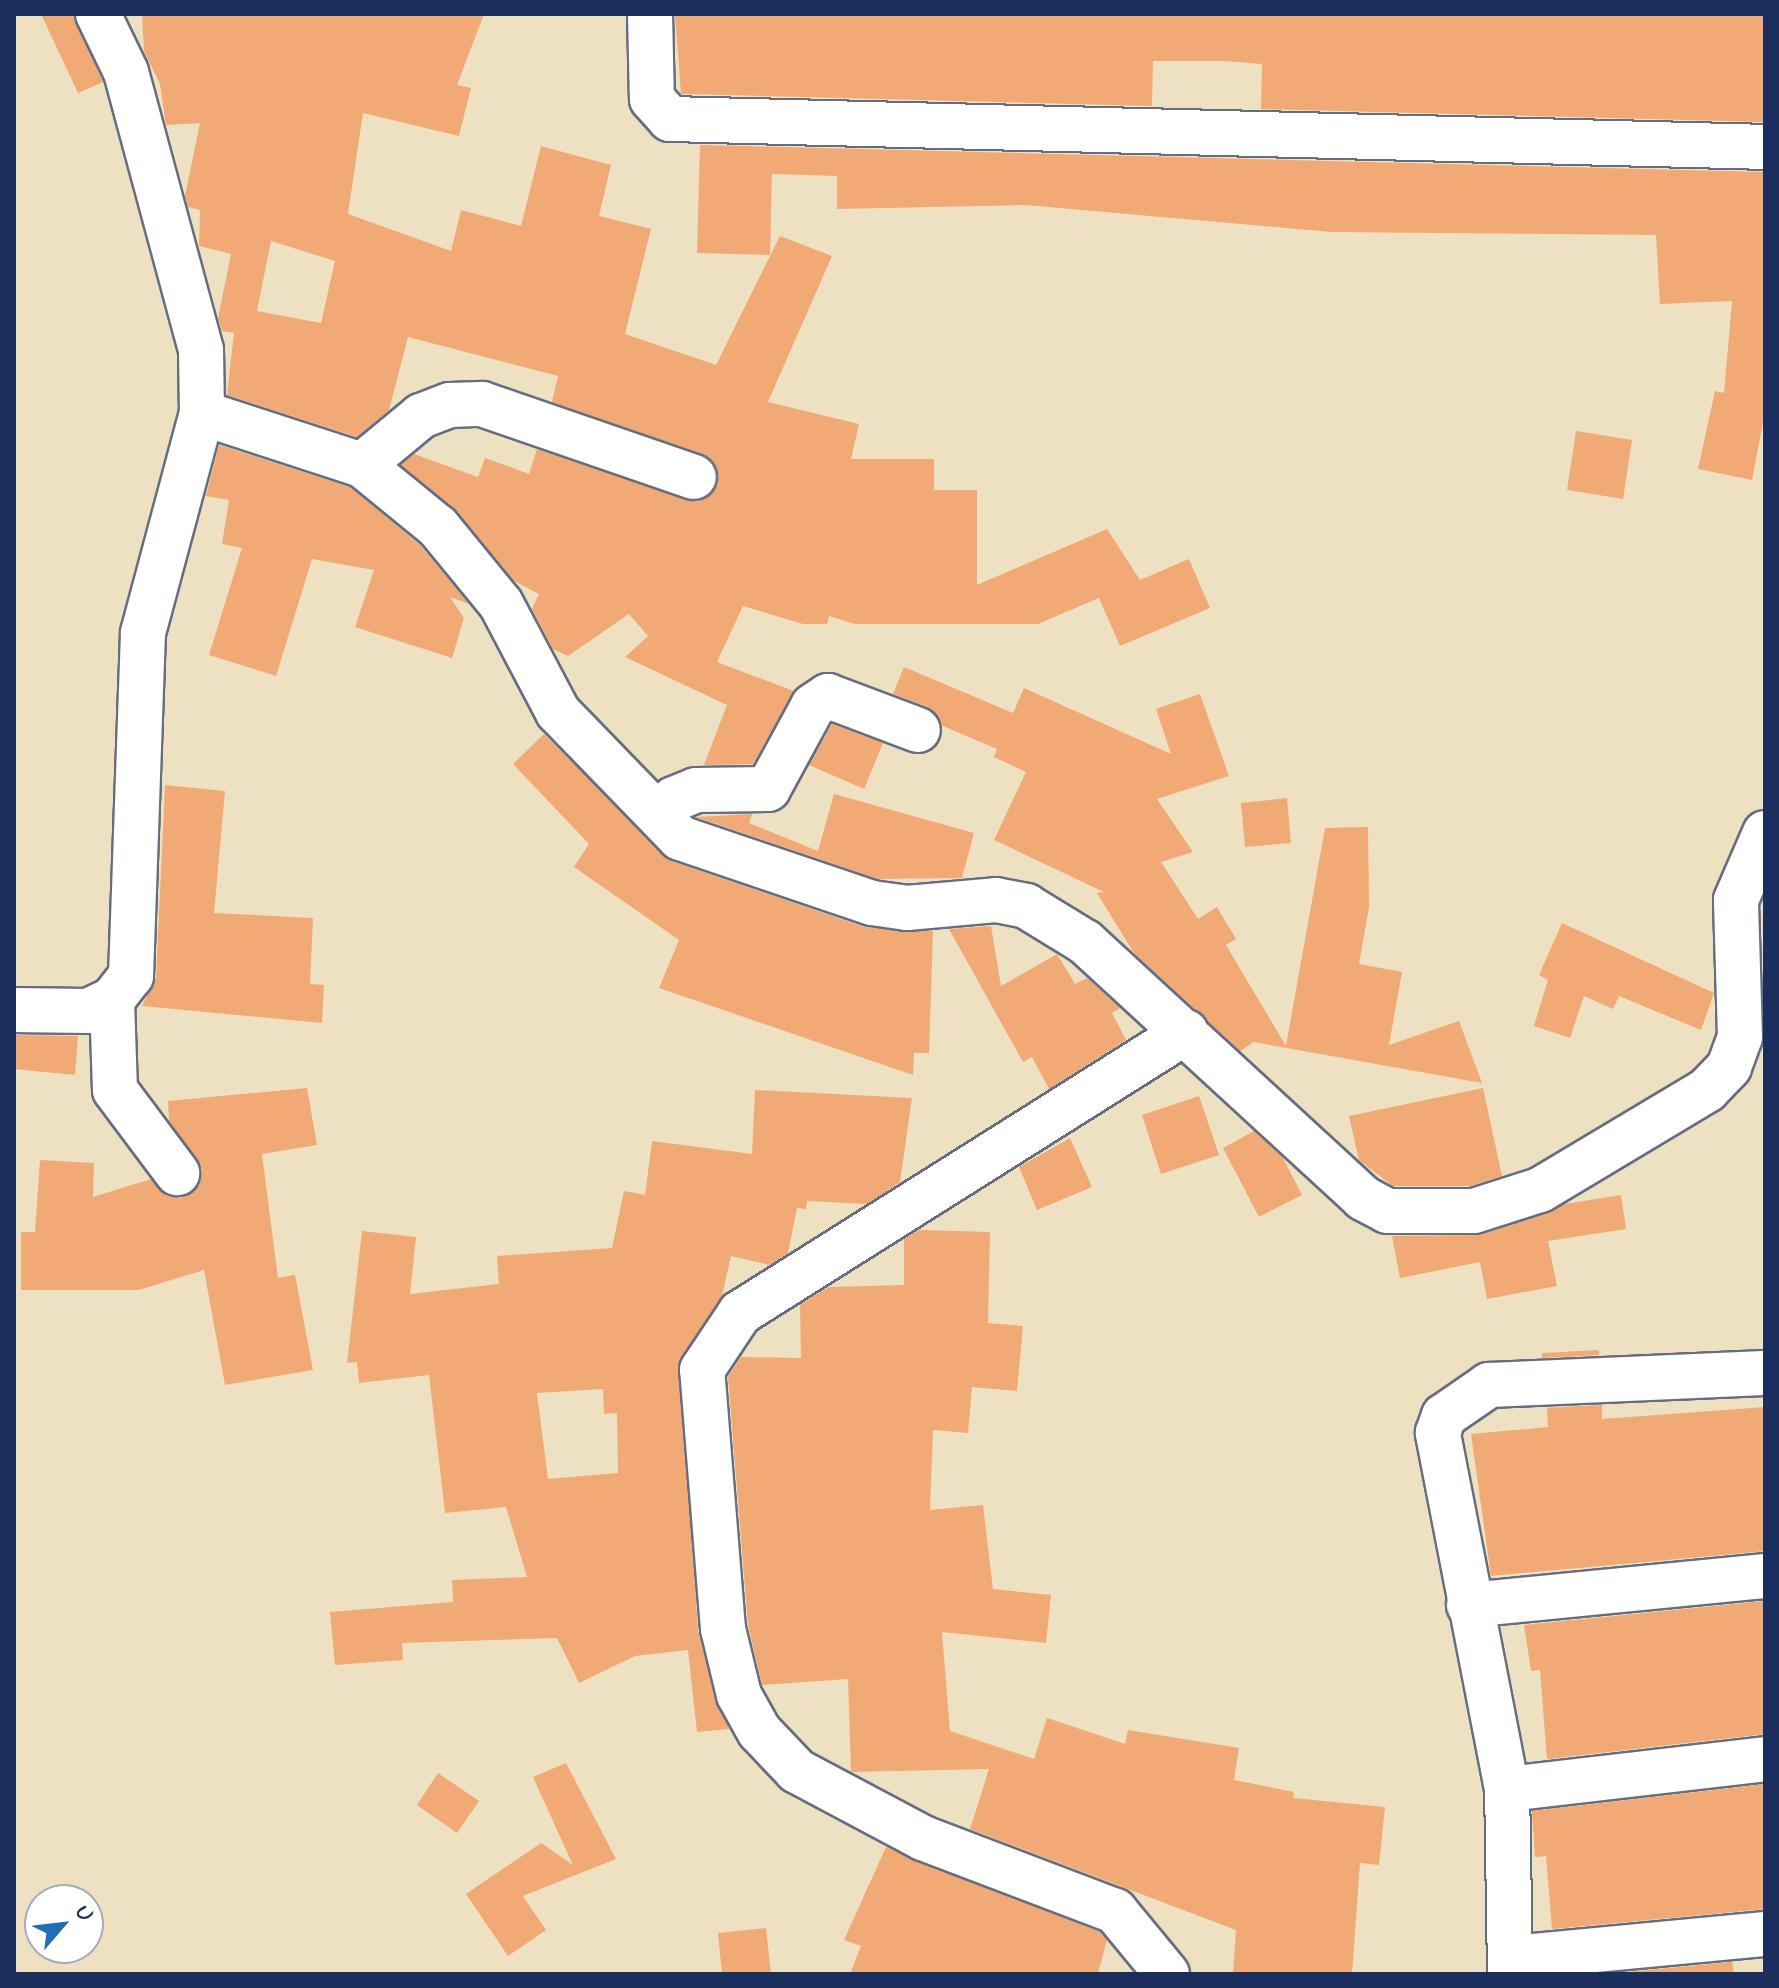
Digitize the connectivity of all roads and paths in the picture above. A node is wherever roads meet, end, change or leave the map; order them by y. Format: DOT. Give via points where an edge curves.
graph roads {
  1 [pos="98,14"];
  2 [pos="650,14"];
  3 [pos="1765,147"];
  4 [pos="202,413"];
  5 [pos="362,465"];
  6 [pos="694,477"];
  7 [pos="918,730"];
  8 [pos="663,817"];
  9 [pos="1765,833"];
  10 [pos="112,1000"];
  11 [pos="14,1010"];
  12 [pos="1186,1032"];
  13 [pos="177,1173"];
  14 [pos="1765,1373"];
  15 [pos="1765,1576"];
  16 [pos="1469,1605"];
  17 [pos="1765,1759"];
  18 [pos="1507,1789"];
  19 [pos="1747,1948"];
  20 [pos="1510,1966"];
  21 [pos="1167,1974"];
  1 -- 4 [label="street" via="126,72 201,350"];
  2 -- 3 [label="street" via="652,99 670,119"];
  4 -- 5 [label="street"];
  4 -- 10 [label="street" via="143,633 131,976"];
  5 -- 6 [label="street" via="421,416 482,404"];
  5 -- 8 [label="street" via="438,527 501,604 558,712"];
  7 -- 8 [label="street" via="828,696 813,706 768,789 696,790 674,799"];
  8 -- 12 [label="street" via="680,838 872,903 907,908 996,900 1026,906 1085,942"];
  9 -- 12 [label="street" via="1736,900 1740,1037 1729,1067 1707,1090 1540,1190 1474,1211 1387,1211 1363,1198"];
  10 -- 11 [label="street" via="68,1015"];
  10 -- 13 [label="street" via="115,1090"];
  12 -- 21 [label="street" via="740,1313 702,1370 723,1629 739,1695 759,1731 797,1771 923,1838 1115,1911"];
  14 -- 16 [label="street" via="1489,1385 1456,1403 1438,1433"];
  15 -- 16 [label="street"];
  16 -- 18 [label="street"];
  17 -- 18 [label="street"];
  18 -- 20 [label="street"];
  19 -- 20 [label="street"];
}
